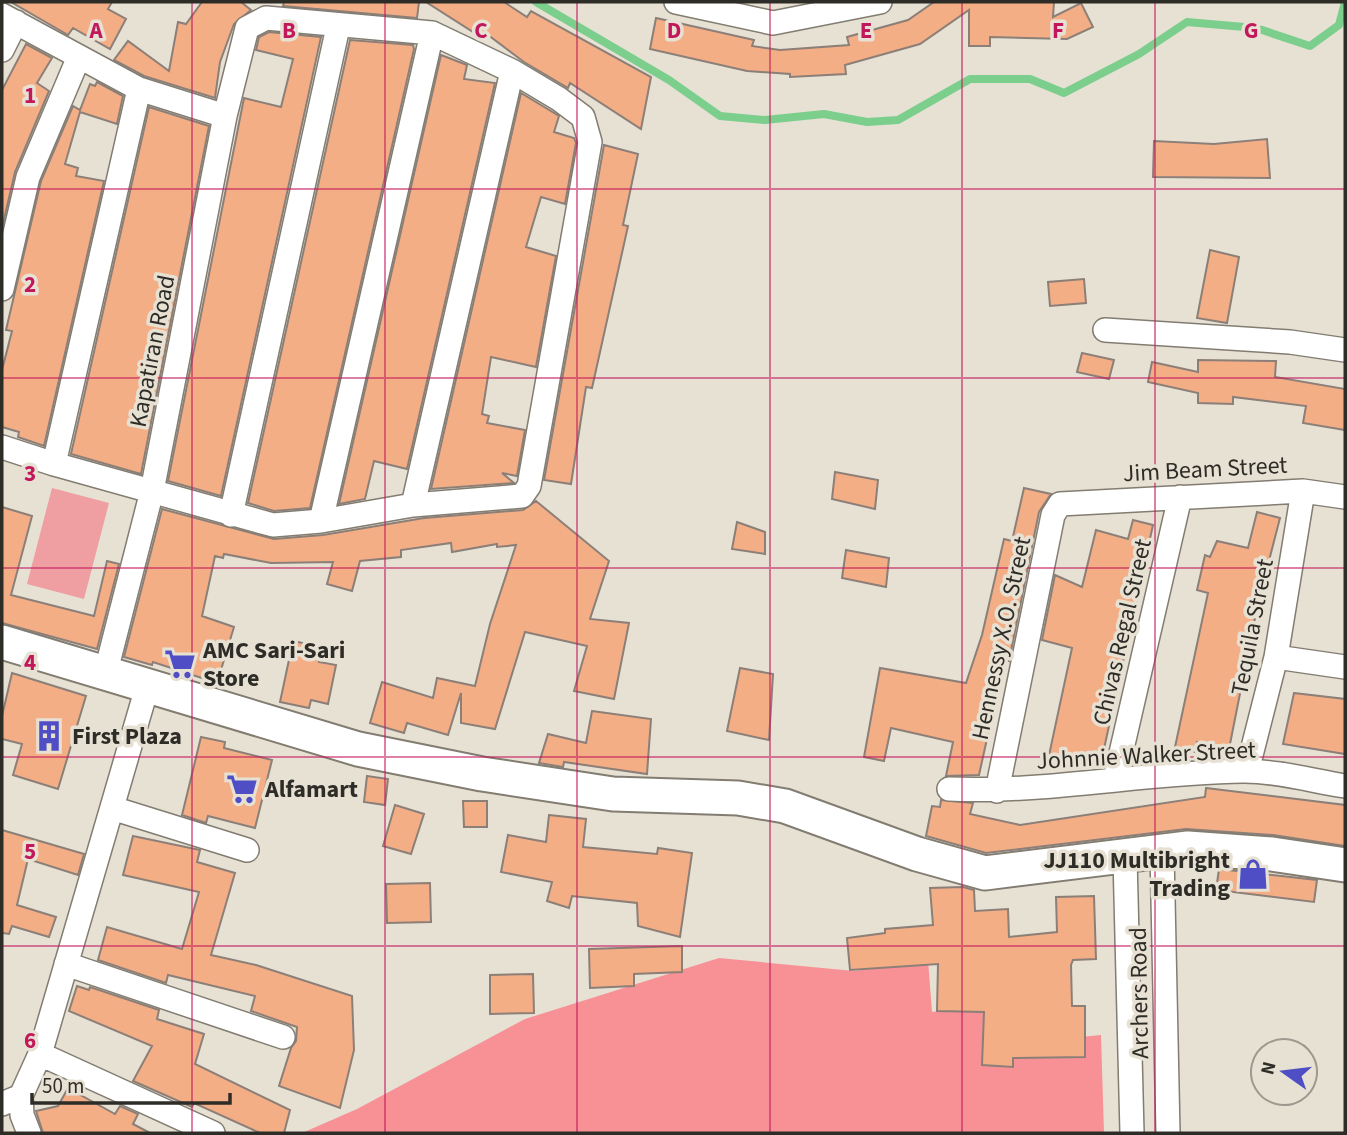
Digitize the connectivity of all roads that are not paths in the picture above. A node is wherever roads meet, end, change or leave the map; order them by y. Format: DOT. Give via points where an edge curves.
graph roads {
  1 [pos="676,2"];
  2 [pos="880,2"];
  3 [pos="777,12"];
  4 [pos="9,19"];
  5 [pos="338,27"];
  6 [pos="432,33"];
  7 [pos="2,50"];
  8 [pos="78,59"];
  9 [pos="512,71"];
  10 [pos="139,89"];
  11 [pos="225,116"];
  12 [pos="2,289"];
  13 [pos="1105,330"];
  14 [pos="1345,350"];
  15 [pos="2,447"];
  16 [pos="54,464"];
  17 [pos="152,491"];
  18 [pos="1303,491"];
  19 [pos="1180,497"];
  20 [pos="1345,497"];
  21 [pos="1066,502"];
  22 [pos="413,505"];
  23 [pos="231,515"];
  24 [pos="321,521"];
  25 [pos="2,642"];
  26 [pos="1276,657"];
  27 [pos="1345,667"];
  28 [pos="106,671"];
  29 [pos="148,684"];
  30 [pos="1247,771"];
  31 [pos="1115,779"];
  32 [pos="1345,786"];
  33 [pos="949,789"];
  34 [pos="997,791"];
  35 [pos="112,808"];
  36 [pos="247,850"];
  37 [pos="1162,852"];
  38 [pos="1125,858"];
  39 [pos="1345,865"];
  40 [pos="66,964"];
  41 [pos="283,1037"];
  42 [pos="40,1054"];
  43 [pos="11,1100"];
  44 [pos="29,1133"];
  45 [pos="213,1133"];
  46 [pos="1132,1133"];
  47 [pos="1168,1133"];
  1 -- 3 [label="street"];
  2 -- 3 [label="street"];
  4 -- 7 [label="street"];
  4 -- 8 [label="street"];
  5 -- 6 [label="street"];
  5 -- 11 [label="street, Kapatiran Road" via="266,18 247,28"];
  5 -- 23 [label="street"];
  6 -- 9 [label="street"];
  6 -- 24 [label="street"];
  8 -- 10 [label="street"];
  8 -- 12 [label="street" via="28,177"];
  9 -- 22 [label="street"];
  9 -- 22 [label="street" via="583,117 590,142 529,486 515,497"];
  10 -- 11 [label="street"];
  10 -- 16 [label="street"];
  11 -- 17 [label="street, Kapatiran Road"];
  13 -- 14 [label="street"];
  15 -- 16 [label="street"];
  16 -- 17 [label="street"];
  17 -- 23 [label="street"];
  17 -- 28 [label="street, Kapatiran Road"];
  18 -- 19 [label="street, Jim Beam Street"];
  18 -- 20 [label="street, Jim Beam Street"];
  18 -- 26 [label="street, Tequila Street"];
  19 -- 21 [label="street, Jim Beam Street"];
  19 -- 31 [label="street, Chivas Regal Street"];
  21 -- 34 [label="street, Hennessy X.O. Street" via="1053,515"];
  22 -- 24 [label="street"];
  23 -- 24 [label="street" via="273,525"];
  25 -- 28 [label="street"];
  26 -- 27 [label="street"];
  26 -- 30 [label="street, Tequila Street"];
  28 -- 29 [label="street"];
  29 -- 35 [label="street"];
  29 -- 38 [label="street" via="358,748 482,774 613,794 738,797 785,806 917,854 985,873"];
  30 -- 31 [label="street, Johnnie Walker Street"];
  30 -- 32 [label="street, Johnnie Walker Street"];
  31 -- 34 [label="street, Johnnie Walker Street"];
  33 -- 34 [label="street, Johnnie Walker Street"];
  35 -- 36 [label="street"];
  35 -- 40 [label="street"];
  37 -- 38 [label="street"];
  37 -- 39 [label="street" via="1188,848 1272,853"];
  37 -- 47 [label="street, Archers Road"];
  38 -- 46 [label="street, Archers Road"];
  40 -- 41 [label="street"];
  40 -- 42 [label="street"];
  42 -- 43 [label="street"];
  42 -- 45 [label="street"];
  43 -- 44 [label="street"];
}
